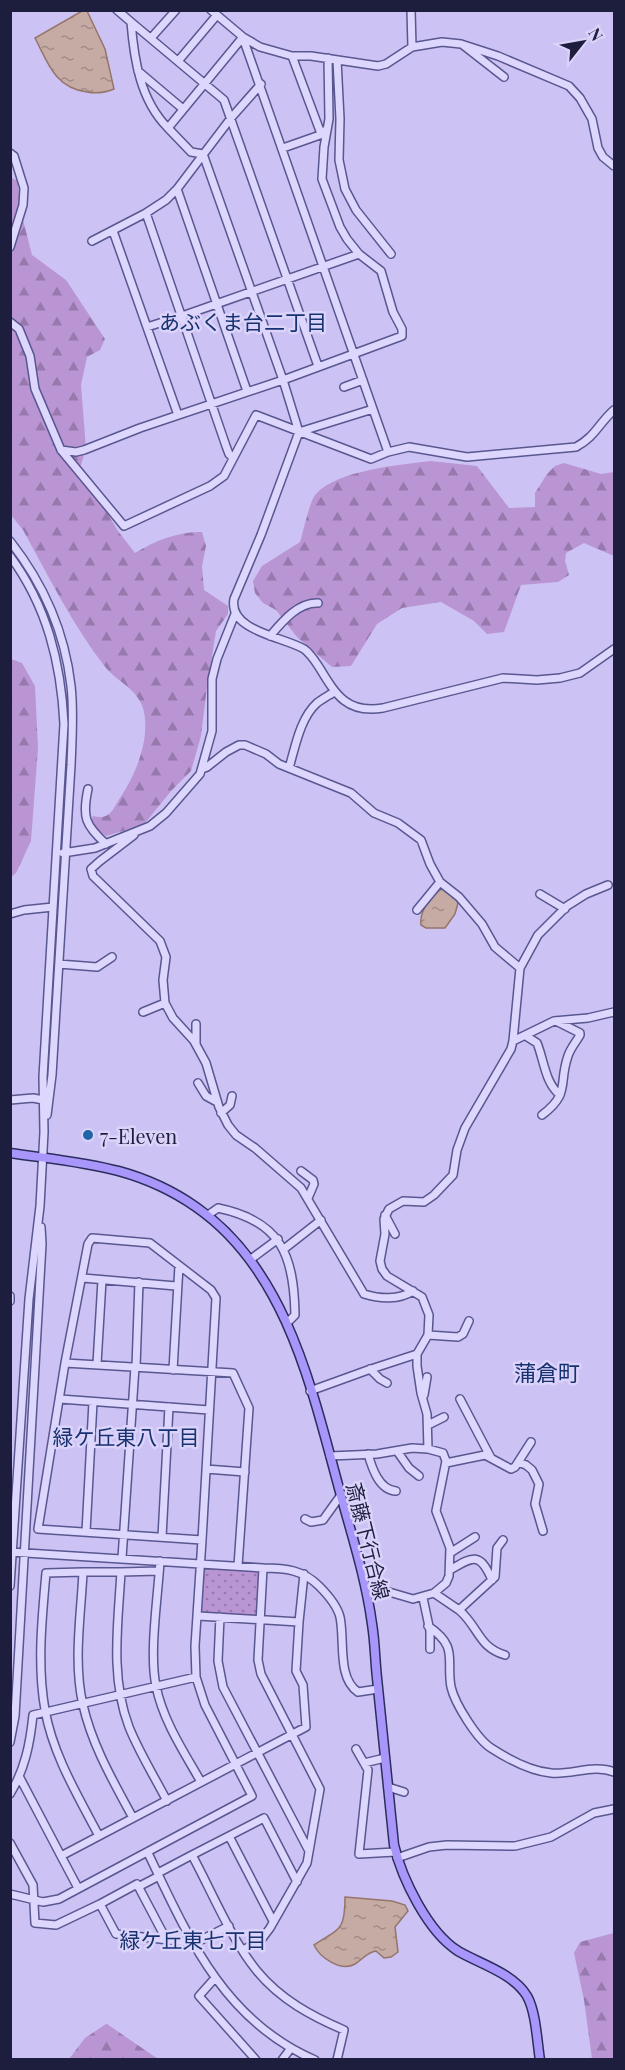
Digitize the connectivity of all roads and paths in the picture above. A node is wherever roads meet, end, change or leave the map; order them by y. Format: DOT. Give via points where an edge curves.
graph roads {
  1 [pos="117,10"];
  2 [pos="176,10"];
  3 [pos="411,10"];
  4 [pos="127,13"];
  5 [pos="214,13"];
  6 [pos="131,22"];
  7 [pos="243,37"];
  8 [pos="152,38"];
  9 [pos="461,44"];
  10 [pos="412,47"];
  11 [pos="292,56"];
  12 [pos="328,58"];
  13 [pos="179,60"];
  14 [pos="337,60"];
  15 [pos="138,71"];
  16 [pos="504,77"];
  17 [pos="205,83"];
  18 [pos="261,84"];
  19 [pos="183,109"];
  20 [pos="231,118"];
  21 [pos="168,128"];
  22 [pos="323,131"];
  23 [pos="284,148"];
  24 [pos="10,153"];
  25 [pos="203,154"];
  26 [pos="615,166"];
  27 [pos="177,189"];
  28 [pos="146,213"];
  29 [pos="113,231"];
  30 [pos="92,241"];
  31 [pos="10,246"];
  32 [pos="359,254"];
  33 [pos="391,254"];
  34 [pos="324,266"];
  35 [pos="286,279"];
  36 [pos="252,291"];
  37 [pos="217,304"];
  38 [pos="182,316"];
  39 [pos="10,322"];
  40 [pos="147,327"];
  41 [pos="355,354"];
  42 [pos="318,366"];
  43 [pos="283,380"];
  44 [pos="363,380"];
  45 [pos="344,387"];
  46 [pos="247,391"];
  47 [pos="211,404"];
  48 [pos="373,409"];
  49 [pos="615,410"];
  50 [pos="178,415"];
  51 [pos="299,432"];
  52 [pos="61,450"];
  53 [pos="388,452"];
  54 [pos="233,458"];
  55 [pos="10,541"];
  56 [pos="10,556"];
  57 [pos="318,603"];
  58 [pos="235,614"];
  59 [pos="270,636"];
  60 [pos="615,650"];
  61 [pos="334,692"];
  62 [pos="290,768"];
  63 [pos="202,769"];
  64 [pos="88,789"];
  65 [pos="135,832"];
  66 [pos="106,844"];
  67 [pos="66,853"];
  68 [pos="57,854"];
  69 [pos="440,882"];
  70 [pos="608,885"];
  71 [pos="540,894"];
  72 [pos="53,907"];
  73 [pos="566,909"];
  74 [pos="417,910"];
  75 [pos="10,914"];
  76 [pos="112,957"];
  77 [pos="59,964"];
  78 [pos="520,968"];
  79 [pos="165,1003"];
  80 [pos="143,1012"];
  81 [pos="615,1012"];
  82 [pos="556,1021"];
  83 [pos="196,1024"];
  84 [pos="526,1036"];
  85 [pos="513,1041"];
  86 [pos="196,1044"];
  87 [pos="198,1083"];
  88 [pos="560,1095"];
  89 [pos="232,1096"];
  90 [pos="10,1100"];
  91 [pos="43,1100"];
  92 [pos="218,1102"];
  93 [pos="221,1113"];
  94 [pos="542,1115"];
  95 [pos="44,1132"];
  96 [pos="10,1153"];
  97 [pos="42,1158"];
  98 [pos="301,1171"];
  99 [pos="308,1198"];
  100 [pos="40,1206"];
  101 [pos="208,1215"];
  102 [pos="386,1215"];
  103 [pos="321,1220"];
  104 [pos="395,1234"];
  105 [pos="278,1239"];
  106 [pos="284,1249"];
  107 [pos="251,1259"];
  108 [pos="179,1266"];
  109 [pos="82,1278"];
  110 [pos="102,1280"];
  111 [pos="139,1282"];
  112 [pos="176,1286"];
  113 [pos="413,1291"];
  114 [pos="10,1296"];
  115 [pos="10,1301"];
  116 [pos="469,1322"];
  117 [pos="287,1323"];
  118 [pos="428,1335"];
  119 [pos="417,1354"];
  120 [pos="66,1363"];
  121 [pos="97,1364"];
  122 [pos="135,1367"];
  123 [pos="370,1369"];
  124 [pos="173,1370"];
  125 [pos="213,1372"];
  126 [pos="427,1377"];
  127 [pos="387,1383"];
  128 [pos="310,1391"];
  129 [pos="60,1399"];
  130 [pos="460,1399"];
  131 [pos="423,1400"];
  132 [pos="93,1402"];
  133 [pos="132,1404"];
  134 [pos="168,1407"];
  135 [pos="209,1410"];
  136 [pos="444,1417"];
  137 [pos="428,1425"];
  138 [pos="531,1442"];
  139 [pos="428,1449"];
  140 [pos="397,1451"];
  141 [pos="368,1454"];
  142 [pos="330,1456"];
  143 [pos="491,1458"];
  144 [pos="518,1462"];
  145 [pos="446,1463"];
  146 [pos="206,1469"];
  147 [pos="244,1472"];
  148 [pos="419,1476"];
  149 [pos="396,1491"];
  150 [pos="340,1495"];
  151 [pos="305,1519"];
  152 [pos="543,1531"];
  153 [pos="86,1532"];
  154 [pos="123,1536"];
  155 [pos="162,1537"];
  156 [pos="475,1537"];
  157 [pos="202,1540"];
  158 [pos="503,1540"];
  159 [pos="23,1552"];
  160 [pos="12,1553"];
  161 [pos="450,1553"];
  162 [pos="122,1558"];
  163 [pos="160,1561"];
  164 [pos="200,1563"];
  165 [pos="238,1566"];
  166 [pos="263,1568"];
  167 [pos="450,1570"];
  168 [pos="159,1571"];
  169 [pos="83,1572"];
  170 [pos="121,1572"];
  171 [pos="304,1574"];
  172 [pos="492,1580"];
  173 [pos="365,1585"];
  174 [pos="10,1586"];
  175 [pos="434,1593"];
  176 [pos="423,1598"];
  177 [pos="459,1610"];
  178 [pos="198,1616"];
  179 [pos="220,1617"];
  180 [pos="260,1619"];
  181 [pos="299,1622"];
  182 [pos="428,1626"];
  183 [pos="430,1648"];
  184 [pos="505,1655"];
  185 [pos="196,1677"];
  186 [pos="156,1685"];
  187 [pos="378,1689"];
  188 [pos="120,1694"];
  189 [pos="82,1703"];
  190 [pos="45,1711"];
  191 [pos="291,1735"];
  192 [pos="10,1743"];
  193 [pos="356,1749"];
  194 [pos="258,1753"];
  195 [pos="385,1758"];
  196 [pos="364,1763"];
  197 [pos="235,1764"];
  198 [pos="615,1772"];
  199 [pos="20,1778"];
  200 [pos="201,1782"];
  201 [pos="388,1787"];
  202 [pos="404,1792"];
  203 [pos="10,1794"];
  204 [pos="167,1801"];
  205 [pos="615,1809"];
  206 [pos="133,1818"];
  207 [pos="99,1836"];
  208 [pos="229,1836"];
  209 [pos="10,1843"];
  210 [pos="309,1851"];
  211 [pos="148,1853"];
  212 [pos="192,1855"];
  213 [pos="396,1855"];
  214 [pos="60,1856"];
  215 [pos="158,1874"];
  216 [pos="297,1882"];
  217 [pos="138,1887"];
  218 [pos="78,1888"];
  219 [pos="10,1893"];
  220 [pos="34,1901"];
  221 [pos="100,1904"];
  222 [pos="273,1921"];
  223 [pos="229,1926"];
  224 [pos="166,1939"];
  225 [pos="195,1943"];
  226 [pos="243,1950"];
  227 [pos="215,1978"];
  228 [pos="291,2048"];
  229 [pos="256,2060"];
  230 [pos="282,2060"];
  231 [pos="315,2060"];
  232 [pos="337,2060"];
  233 [pos="540,2060"];
  1 -- 4 [label="street"];
  2 -- 8 [label="street"];
  3 -- 10 [label="street"];
  4 -- 6 [label="street"];
  5 -- 7 [label="street"];
  5 -- 13 [label="street"];
  6 -- 8 [label="street"];
  6 -- 15 [label="street"];
  7 -- 11 [label="street" via="260,47"];
  7 -- 17 [label="street"];
  7 -- 18 [label="street"];
  8 -- 13 [label="street"];
  9 -- 10 [label="street" via="442,42"];
  9 -- 16 [label="street"];
  9 -- 26 [label="street" via="569,86 592,119 603,157"];
  10 -- 14 [label="street" via="378,66"];
  11 -- 12 [label="street"];
  11 -- 22 [label="street"];
  12 -- 14 [label="street"];
  12 -- 22 [label="street" via="329,118"];
  13 -- 17 [label="street"];
  14 -- 33 [label="street" via="341,174 345,189 356,210"];
  15 -- 19 [label="street"];
  15 -- 21 [label="street" via="151,105"];
  17 -- 19 [label="street"];
  17 -- 20 [label="street" via="224,100"];
  18 -- 20 [label="street"];
  18 -- 23 [label="street"];
  19 -- 21 [label="street"];
  20 -- 25 [label="street"];
  20 -- 35 [label="street"];
  21 -- 25 [label="street" via="191,152"];
  22 -- 23 [label="street"];
  22 -- 32 [label="street" via="322,179 340,227"];
  23 -- 34 [label="street"];
  24 -- 31 [label="street" via="24,188 23,205"];
  25 -- 27 [label="street"];
  25 -- 36 [label="street"];
  27 -- 28 [label="street"];
  27 -- 37 [label="street"];
  28 -- 29 [label="street"];
  28 -- 38 [label="street"];
  29 -- 30 [label="street"];
  29 -- 40 [label="street"];
  32 -- 34 [label="street"];
  32 -- 41 [label="street" via="381,271 403,334"];
  34 -- 35 [label="street"];
  34 -- 41 [label="street"];
  35 -- 36 [label="street"];
  35 -- 42 [label="street"];
  36 -- 37 [label="street"];
  36 -- 43 [label="street"];
  37 -- 38 [label="street"];
  37 -- 46 [label="street"];
  38 -- 40 [label="street"];
  38 -- 47 [label="street"];
  39 -- 52 [label="street" via="19,329 30,356 35,389"];
  40 -- 50 [label="street"];
  41 -- 42 [label="street"];
  41 -- 44 [label="street"];
  42 -- 43 [label="street"];
  43 -- 46 [label="street"];
  43 -- 51 [label="street"];
  44 -- 45 [label="street"];
  44 -- 48 [label="street"];
  46 -- 47 [label="street"];
  47 -- 50 [label="street"];
  47 -- 54 [label="street"];
  48 -- 51 [label="street"];
  48 -- 53 [label="street"];
  49 -- 53 [label="street" via="591,438 576,447 467,457 409,447"];
  50 -- 52 [label="street" via="84,450"];
  51 -- 53 [label="street" via="371,459"];
  51 -- 54 [label="street" via="256,415"];
  51 -- 58 [label="street" via="234,600"];
  52 -- 54 [label="street" via="124,526 215,483 224,476"];
  55 -- 67 [label="street" via="51,609 71,686"];
  56 -- 68 [label="street" via="44,616 62,688 64,752"];
  57 -- 59 [label="street" via="298,610"];
  58 -- 59 [label="street"];
  58 -- 63 [label="street" via="212,680 212,731"];
  59 -- 61 [label="street" via="305,650"];
  60 -- 61 [label="street" via="580,673 560,678 503,678 372,710 349,704"];
  61 -- 62 [label="street" via="311,710"];
  62 -- 63 [label="street" via="239,745"];
  62 -- 69 [label="street" via="351,793 374,813 410,831 421,840"];
  63 -- 65 [label="street" via="166,813"];
  64 -- 66 [label="street" via="85,816 90,829"];
  65 -- 66 [label="street"];
  65 -- 79 [label="street" via="92,869 96,880 159,942 166,957"];
  66 -- 67 [label="street"];
  67 -- 68 [label="street"];
  67 -- 77 [label="street"];
  68 -- 72 [label="street"];
  69 -- 74 [label="street"];
  69 -- 78 [label="street" via="482,924 495,947"];
  70 -- 73 [label="street" via="586,894"];
  71 -- 73 [label="street"];
  72 -- 75 [label="street"];
  72 -- 91 [label="street"];
  73 -- 78 [label="street" via="538,935"];
  76 -- 77 [label="street" via="97,967"];
  77 -- 95 [label="street"];
  78 -- 85 [label="street"];
  79 -- 80 [label="street"];
  79 -- 86 [label="street"];
  81 -- 82 [label="street"];
  82 -- 84 [label="street"];
  82 -- 88 [label="street" via="580,1033 568,1055"];
  83 -- 86 [label="street"];
  84 -- 85 [label="street"];
  84 -- 88 [label="street" via="537,1043 549,1080"];
  85 -- 102 [label="street" via="465,1128 453,1175 424,1202 403,1201"];
  86 -- 92 [label="street"];
  87 -- 92 [label="street" via="206,1096"];
  88 -- 94 [label="street"];
  89 -- 93 [label="street" via="230,1105"];
  90 -- 91 [label="street"];
  91 -- 95 [label="street"];
  92 -- 93 [label="street"];
  93 -- 99 [label="street" via="236,1135 290,1178"];
  95 -- 97 [label="street"];
  96 -- 97 [label="main road, 斎藤下行合線"];
  97 -- 100 [label="street"];
  97 -- 101 [label="main road, 斎藤下行合線" via="88,1163 133,1175"];
  98 -- 99 [label="street" via="313,1180"];
  99 -- 103 [label="street"];
  100 -- 159 [label="street" via="42,1244"];
  100 -- 160 [label="street" via="28,1299"];
  101 -- 105 [label="street" via="218,1208 249,1217"];
  101 -- 107 [label="main road, 斎藤下行合線"];
  102 -- 104 [label="street"];
  102 -- 113 [label="street" via="380,1265 387,1276"];
  103 -- 106 [label="street"];
  103 -- 113 [label="street" via="364,1294 379,1298"];
  105 -- 106 [label="street"];
  105 -- 107 [label="street"];
  106 -- 117 [label="street" via="295,1305 295,1315"];
  107 -- 117 [label="main road, 斎藤下行合線"];
  108 -- 109 [label="street" via="150,1243 92,1238"];
  108 -- 112 [label="street"];
  108 -- 125 [label="street" via="216,1298"];
  109 -- 110 [label="street"];
  109 -- 120 [label="street"];
  110 -- 111 [label="street"];
  110 -- 121 [label="street"];
  111 -- 112 [label="street"];
  111 -- 122 [label="street"];
  112 -- 124 [label="street"];
  113 -- 118 [label="street" via="426,1306"];
  114 -- 115 [label="street"];
  116 -- 118 [label="street" via="458,1337"];
  117 -- 128 [label="main road, 斎藤下行合線"];
  118 -- 119 [label="street"];
  119 -- 123 [label="street"];
  119 -- 131 [label="street"];
  120 -- 121 [label="street"];
  120 -- 129 [label="street"];
  121 -- 122 [label="street"];
  122 -- 124 [label="street"];
  122 -- 133 [label="street"];
  123 -- 127 [label="street"];
  123 -- 128 [label="street"];
  124 -- 125 [label="street"];
  125 -- 135 [label="street"];
  125 -- 147 [label="street" via="233,1373 249,1408"];
  126 -- 131 [label="street"];
  128 -- 142 [label="main road, 斎藤下行合線"];
  129 -- 132 [label="street"];
  129 -- 153 [label="street" via="38,1529"];
  130 -- 143 [label="street"];
  131 -- 137 [label="street"];
  132 -- 133 [label="street"];
  132 -- 153 [label="street"];
  133 -- 134 [label="street"];
  133 -- 154 [label="street"];
  134 -- 135 [label="street"];
  134 -- 155 [label="street"];
  135 -- 146 [label="street"];
  136 -- 137 [label="street"];
  137 -- 139 [label="street"];
  138 -- 144 [label="street"];
  139 -- 140 [label="street"];
  139 -- 145 [label="street" via="443,1453"];
  140 -- 141 [label="street"];
  140 -- 148 [label="street"];
  141 -- 142 [label="street"];
  141 -- 149 [label="street" via="380,1480 387,1489"];
  142 -- 150 [label="main road, 斎藤下行合線"];
  143 -- 144 [label="street" via="509,1469"];
  143 -- 145 [label="street" via="480,1455"];
  144 -- 152 [label="street" via="532,1470 539,1484 535,1504"];
  145 -- 161 [label="street" via="436,1511"];
  146 -- 147 [label="street"];
  146 -- 157 [label="street"];
  147 -- 165 [label="street"];
  150 -- 151 [label="street" via="323,1520"];
  150 -- 173 [label="main road, 斎藤下行合線"];
  153 -- 154 [label="street"];
  154 -- 155 [label="street"];
  154 -- 162 [label="street"];
  155 -- 157 [label="street"];
  156 -- 161 [label="street"];
  157 -- 164 [label="street"];
  158 -- 172 [label="street" via="497,1548"];
  159 -- 160 [label="street"];
  159 -- 162 [label="street"];
  159 -- 192 [label="street" via="15,1716"];
  160 -- 174 [label="street"];
  161 -- 167 [label="street"];
  162 -- 163 [label="street"];
  163 -- 164 [label="street"];
  163 -- 168 [label="street"];
  164 -- 165 [label="street"];
  164 -- 178 [label="street"];
  165 -- 166 [label="street"];
  166 -- 171 [label="street"];
  166 -- 180 [label="street"];
  167 -- 172 [label="street" via="477,1559"];
  167 -- 175 [label="street" via="446,1583"];
  168 -- 170 [label="street"];
  168 -- 186 [label="street"];
  169 -- 170 [label="street"];
  169 -- 189 [label="street" via="79,1659"];
  169 -- 190 [label="street" via="46,1573 40,1670"];
  170 -- 188 [label="street" via="116,1662"];
  171 -- 181 [label="street"];
  171 -- 187 [label="street" via="323,1590 340,1616 348,1684 358,1692"];
  172 -- 177 [label="street"];
  173 -- 176 [label="street" via="398,1596"];
  173 -- 187 [label="main road, 斎藤下行合線"];
  175 -- 176 [label="street"];
  175 -- 177 [label="street"];
  176 -- 182 [label="street"];
  177 -- 184 [label="street" via="469,1618 488,1648"];
  178 -- 179 [label="street"];
  178 -- 185 [label="street"];
  179 -- 180 [label="street"];
  179 -- 194 [label="street" via="220,1677"];
  180 -- 181 [label="street"];
  180 -- 191 [label="street" via="261,1674"];
  181 -- 191 [label="street" via="296,1671 303,1685 306,1727"];
  182 -- 183 [label="street"];
  182 -- 198 [label="street" via="450,1649 454,1698 488,1747 552,1773 603,1769"];
  185 -- 186 [label="street"];
  185 -- 197 [label="street" via="205,1705"];
  186 -- 188 [label="street"];
  186 -- 200 [label="street" via="170,1726"];
  187 -- 195 [label="main road, 斎藤下行合線"];
  188 -- 189 [label="street"];
  188 -- 204 [label="street" via="132,1733"];
  189 -- 190 [label="street"];
  189 -- 206 [label="street" via="94,1742"];
  190 -- 199 [label="street" via="33,1715"];
  190 -- 207 [label="street" via="60,1760"];
  191 -- 194 [label="street"];
  191 -- 210 [label="street" via="320,1789"];
  193 -- 196 [label="street"];
  194 -- 197 [label="street"];
  194 -- 210 [label="street"];
  195 -- 196 [label="street"];
  195 -- 201 [label="main road, 斎藤下行合線"];
  196 -- 213 [label="street" via="368,1770 359,1854"];
  197 -- 200 [label="street"];
  197 -- 211 [label="street" via="252,1796"];
  199 -- 203 [label="street"];
  199 -- 214 [label="street"];
  200 -- 204 [label="street"];
  201 -- 202 [label="street"];
  201 -- 213 [label="main road, 斎藤下行合線"];
  204 -- 206 [label="street"];
  205 -- 213 [label="street" via="594,1813 551,1837 524,1844 447,1845"];
  206 -- 207 [label="street"];
  207 -- 214 [label="street"];
  208 -- 212 [label="street"];
  208 -- 216 [label="street" via="264,1818"];
  208 -- 222 [label="street"];
  209 -- 220 [label="street" via="33,1885"];
  210 -- 216 [label="street"];
  211 -- 215 [label="street"];
  211 -- 218 [label="street"];
  212 -- 215 [label="street"];
  212 -- 223 [label="street"];
  213 -- 233 [label="main road, 斎藤下行合線" via="420,1906 443,1939 524,1992 533,2014"];
  214 -- 218 [label="street"];
  215 -- 217 [label="street"];
  215 -- 225 [label="street"];
  216 -- 222 [label="street"];
  217 -- 221 [label="street" via="137,1884"];
  217 -- 224 [label="street"];
  218 -- 220 [label="street" via="49,1902"];
  219 -- 220 [label="street"];
  220 -- 221 [label="street" via="34,1923 49,1926"];
  221 -- 224 [label="street" via="116,1934"];
  222 -- 226 [label="street" via="261,1940"];
  223 -- 225 [label="street"];
  223 -- 226 [label="street"];
  224 -- 225 [label="street"];
  225 -- 227 [label="street"];
  226 -- 232 [label="street" via="264,1979 291,2002 344,2030"];
  227 -- 228 [label="street" via="256,2023"];
  227 -- 229 [label="street" via="200,1996"];
  228 -- 230 [label="street"];
  228 -- 231 [label="street"];
}
